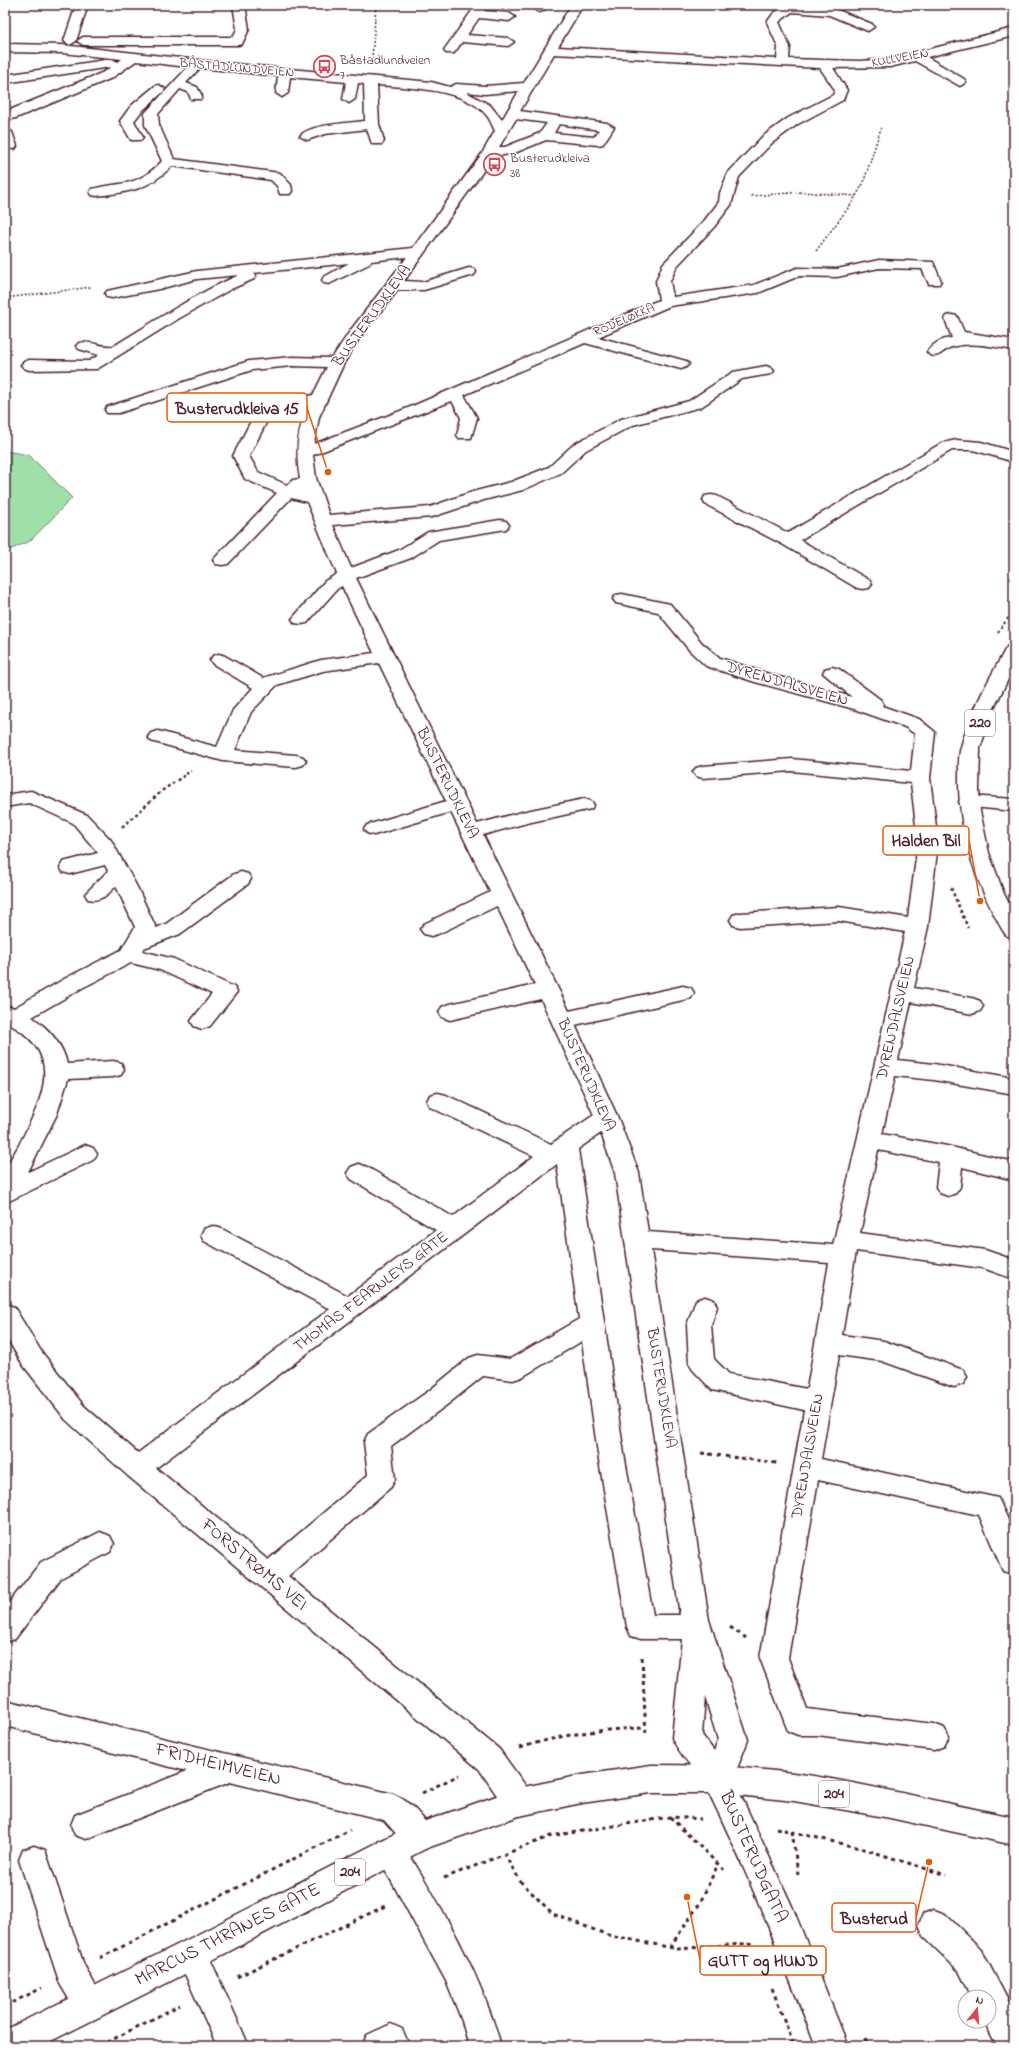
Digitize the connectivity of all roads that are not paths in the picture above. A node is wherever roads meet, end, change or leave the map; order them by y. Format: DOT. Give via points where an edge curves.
graph roads {
  1 [pos="82,5"];
  2 [pos="239,5"];
  3 [pos="577,5"];
  4 [pos="795,6"];
  5 [pos="479,10"];
  6 [pos="509,17"];
  7 [pos="868,27"];
  8 [pos="1014,32"];
  9 [pos="458,38"];
  10 [pos="70,41"];
  11 [pos="508,42"];
  12 [pos="5,48"];
  13 [pos="33,48"];
  14 [pos="450,50"];
  15 [pos="547,53"];
  16 [pos="916,56"];
  17 [pos="129,59"];
  18 [pos="198,64"];
  19 [pos="783,64"];
  20 [pos="619,65"];
  21 [pos="824,65"];
  22 [pos="287,73"];
  23 [pos="5,79"];
  24 [pos="182,79"];
  25 [pos="353,79"];
  26 [pos="370,80"];
  27 [pos="960,82"];
  28 [pos="430,86"];
  29 [pos="527,87"];
  30 [pos="282,93"];
  31 [pos="196,96"];
  32 [pos="349,99"];
  33 [pos="7,118"];
  34 [pos="555,121"];
  35 [pos="506,122"];
  36 [pos="372,124"];
  37 [pos="5,132"];
  38 [pos="307,136"];
  39 [pos="545,136"];
  40 [pos="136,137"];
  41 [pos="377,141"];
  42 [pos="10,146"];
  43 [pos="489,152"];
  44 [pos="169,162"];
  45 [pos="285,191"];
  46 [pos="97,192"];
  47 [pos="417,252"];
  48 [pos="374,256"];
  49 [pos="269,268"];
  50 [pos="469,272"];
  51 [pos="329,280"];
  52 [pos="934,282"];
  53 [pos="394,285"];
  54 [pos="112,294"];
  55 [pos="667,302"];
  56 [pos="172,316"];
  57 [pos="952,319"];
  58 [pos="583,338"];
  59 [pos="159,339"];
  60 [pos="981,340"];
  61 [pos="1014,345"];
  62 [pos="84,346"];
  63 [pos="117,350"];
  64 [pos="935,352"];
  65 [pos="298,361"];
  66 [pos="336,363"];
  67 [pos="681,364"];
  68 [pos="29,365"];
  69 [pos="766,371"];
  70 [pos="257,376"];
  71 [pos="455,392"];
  72 [pos="318,399"];
  73 [pos="113,410"];
  74 [pos="465,435"];
  75 [pos="305,452"];
  76 [pos="1014,457"];
  77 [pos="308,478"];
  78 [pos="288,492"];
  79 [pos="314,499"];
  80 [pos="711,500"];
  81 [pos="323,521"];
  82 [pos="500,525"];
  83 [pos="788,540"];
  84 [pos="222,560"];
  85 [pos="346,576"];
  86 [pos="863,584"];
  87 [pos="622,598"];
  88 [pos="301,619"];
  89 [pos="1014,650"];
  90 [pos="386,657"];
  91 [pos="219,660"];
  92 [pos="832,673"];
  93 [pos="265,686"];
  94 [pos="888,714"];
  95 [pos="158,737"];
  96 [pos="218,753"];
  97 [pos="296,761"];
  98 [pos="703,772"];
  99 [pos="920,778"];
  100 [pos="5,801"];
  101 [pos="968,802"];
  102 [pos="458,804"];
  103 [pos="584,805"];
  104 [pos="1014,805"];
  105 [pos="374,829"];
  106 [pos="471,832"];
  107 [pos="111,859"];
  108 [pos="70,867"];
  109 [pos="241,879"];
  110 [pos="94,894"];
  111 [pos="502,895"];
  112 [pos="740,920"];
  113 [pos="916,927"];
  114 [pos="431,929"];
  115 [pos="1014,931"];
  116 [pos="133,949"];
  117 [pos="548,990"];
  118 [pos="684,992"];
  119 [pos="901,993"];
  120 [pos="972,1006"];
  121 [pos="450,1012"];
  122 [pos="11,1015"];
  123 [pos="562,1020"];
  124 [pos="202,1021"];
  125 [pos="885,1067"];
  126 [pos="113,1069"];
  127 [pos="58,1072"];
  128 [pos="1014,1086"];
  129 [pos="438,1101"];
  130 [pos="606,1118"];
  131 [pos="868,1140"];
  132 [pos="559,1150"];
  133 [pos="85,1154"];
  134 [pos="951,1156"];
  135 [pos="1014,1171"];
  136 [pos="359,1173"];
  137 [pos="948,1187"];
  138 [pos="5,1194"];
  139 [pos="454,1229"];
  140 [pos="213,1235"];
  141 [pos="638,1240"];
  142 [pos="844,1248"];
  143 [pos="1014,1270"];
  144 [pos="705,1307"];
  145 [pos="349,1308"];
  146 [pos="5,1314"];
  147 [pos="592,1323"];
  148 [pos="828,1343"];
  149 [pos="954,1377"];
  150 [pos="818,1402"];
  151 [pos="807,1467"];
  152 [pos="137,1468"];
  153 [pos="100,1544"];
  154 [pos="1013,1563"];
  155 [pos="268,1577"];
  156 [pos="697,1627"];
  157 [pos="5,1630"];
  158 [pos="5,1713"];
  159 [pos="934,1737"];
  160 [pos="230,1768"];
  161 [pos="718,1779"];
  162 [pos="519,1802"];
  163 [pos="86,1825"];
  164 [pos="1014,1831"];
  165 [pos="419,1837"];
  166 [pos="390,1851"];
  167 [pos="34,1860"];
  168 [pos="934,1925"];
  169 [pos="192,1954"];
  170 [pos="985,1989"];
  171 [pos="90,2005"];
  172 [pos="997,2012"];
  173 [pos="1014,2045"];
  174 [pos="7,2046"];
  175 [pos="233,2046"];
  176 [pos="485,2046"];
  177 [pos="832,2046"];
  1 -- 10 [label="main road"];
  2 -- 10 [label="main road" via="243,29 238,41"];
  3 -- 15 [label="main road, BUSTERUDKLEVA"];
  4 -- 7 [label="main road" via="831,12"];
  4 -- 19 [label="main road" via="777,16 773,22 784,47"];
  5 -- 6 [label="main road"];
  5 -- 9 [label="main road"];
  8 -- 16 [label="main road, KULLVEIEN"];
  9 -- 11 [label="main road"];
  9 -- 14 [label="main road"];
  10 -- 13 [label="main road"];
  12 -- 13 [label="main road, BÅSTADLUNDVEIEN"];
  13 -- 17 [label="main road, BÅSTADLUNDVEIEN" via="62,49"];
  15 -- 19 [label="main road, KULLVEIEN"];
  15 -- 20 [label="main road" via="556,62"];
  15 -- 29 [label="main road, BUSTERUDKLEVA"];
  16 -- 21 [label="main road, KULLVEIEN" via="890,63"];
  16 -- 27 [label="main road"];
  17 -- 18 [label="main road, BÅSTADLUNDVEIEN"];
  17 -- 23 [label="main road"];
  17 -- 33 [label="main road" via="108,75"];
  18 -- 22 [label="main road, BÅSTADLUNDVEIEN"];
  18 -- 24 [label="main road"];
  19 -- 21 [label="main road, KULLVEIEN"];
  21 -- 55 [label="main road, RODELØKKA" via="838,83 841,90 838,97 793,121 767,140 733,176 726,202 709,224 670,264 662,281"];
  22 -- 25 [label="main road, BÅSTADLUNDVEIEN"];
  22 -- 30 [label="main road" via="282,77"];
  24 -- 31 [label="main road"];
  24 -- 40 [label="main road" via="159,90 136,109 127,121"];
  24 -- 44 [label="main road" via="151,113 152,125"];
  25 -- 26 [label="main road, BÅSTADLUNDVEIEN"];
  25 -- 32 [label="main road"];
  26 -- 28 [label="main road, BÅSTADLUNDVEIEN"];
  26 -- 36 [label="main road"];
  28 -- 29 [label="main road" via="485,90"];
  28 -- 35 [label="main road, BÅSTADLUNDVEIEN" via="456,93 481,105 492,115"];
  29 -- 35 [label="main road, BUSTERUDKLEVA"];
  34 -- 35 [label="main road"];
  34 -- 39 [label="main road"];
  34 -- 39 [label="main road" via="607,127 598,142"];
  35 -- 43 [label="main road, BUSTERUDKLEVA"];
  36 -- 38 [label="main road" via="323,130"];
  36 -- 41 [label="main road"];
  37 -- 42 [label="main road"];
  39 -- 43 [label="main road" via="507,151"];
  43 -- 47 [label="main road, BUSTERUDKLEVA"];
  44 -- 45 [label="main road" via="275,176 284,185"];
  44 -- 46 [label="main road" via="157,175 141,186"];
  47 -- 48 [label="main road"];
  47 -- 53 [label="main road, BUSTERUDKLEVA"];
  48 -- 49 [label="main road"];
  48 -- 51 [label="main road"];
  49 -- 54 [label="main road" via="197,275"];
  49 -- 56 [label="main road" via="226,286"];
  50 -- 53 [label="main road" via="424,286"];
  52 -- 55 [label="main road" via="928,265 879,264 837,273 797,272 758,288"];
  53 -- 66 [label="main road, BUSTERUDKLEVA" via="355,334"];
  55 -- 58 [label="main road, RODELØKKA"];
  56 -- 59 [label="main road" via="172,331"];
  56 -- 63 [label="main road"];
  57 -- 60 [label="main road" via="958,335"];
  58 -- 67 [label="main road"];
  58 -- 71 [label="main road, RODELØKKA"];
  60 -- 61 [label="main road"];
  60 -- 64 [label="main road" via="947,342"];
  62 -- 63 [label="main road" via="105,352"];
  63 -- 68 [label="main road" via="92,366"];
  65 -- 66 [label="main road"];
  65 -- 70 [label="main road"];
  65 -- 73 [label="main road" via="268,362 249,366"];
  66 -- 72 [label="main road, BUSTERUDKLEVA"];
  69 -- 81 [label="main road" via="738,375 695,404 627,422 580,447 555,470 517,486 432,512"];
  71 -- 74 [label="main road" via="469,418"];
  71 -- 75 [label="main road, RODELØKKA"];
  72 -- 75 [label="main road, BUSTERUDKLEVA" via="306,436"];
  72 -- 78 [label="main road" via="273,407 259,421 241,456 251,475"];
  75 -- 77 [label="main road, BUSTERUDKLEVA"];
  76 -- 83 [label="main road" via="978,446 948,446"];
  77 -- 78 [label="main road"];
  77 -- 79 [label="main road, BUSTERUDKLEVA"];
  78 -- 79 [label="main road"];
  78 -- 84 [label="main road"];
  79 -- 81 [label="main road, BUSTERUDKLEVA"];
  80 -- 83 [label="main road"];
  81 -- 85 [label="main road, BUSTERUDKLEVA"];
  82 -- 85 [label="main road" via="434,536 405,554"];
  83 -- 86 [label="main road"];
  85 -- 88 [label="main road" via="331,585"];
  85 -- 90 [label="main road, BUSTERUDKLEVA"];
  87 -- 94 [label="main road, DYRENDALSVEIEN" via="664,608 696,647 713,662"];
  89 -- 101 [label="main road, 220" via="995,685 970,749"];
  90 -- 93 [label="main road" via="321,666 270,681"];
  90 -- 102 [label="main road, BUSTERUDKLEVA"];
  91 -- 93 [label="main road"];
  92 -- 94 [label="main road"];
  93 -- 96 [label="main road" via="242,710"];
  94 -- 99 [label="main road, DYRENDALSVEIEN" via="912,723 925,732"];
  95 -- 96 [label="main road"];
  96 -- 97 [label="main road"];
  98 -- 99 [label="main road" via="792,765"];
  99 -- 113 [label="main road, DYRENDALSVEIEN" via="928,843"];
  100 -- 107 [label="main road" via="31,797 80,819"];
  101 -- 104 [label="main road"];
  101 -- 115 [label="main road, 220" via="976,843 988,880"];
  102 -- 105 [label="main road"];
  102 -- 106 [label="main road, BUSTERUDKLEVA"];
  103 -- 106 [label="main road"];
  106 -- 111 [label="main road, BUSTERUDKLEVA"];
  107 -- 108 [label="main road"];
  107 -- 110 [label="main road"];
  107 -- 116 [label="main road" via="146,927"];
  109 -- 116 [label="main road" via="173,929"];
  111 -- 114 [label="main road"];
  111 -- 117 [label="main road, BUSTERUDKLEVA"];
  112 -- 113 [label="main road" via="839,914"];
  113 -- 119 [label="main road, DYRENDALSVEIEN"];
  116 -- 122 [label="main road"];
  116 -- 124 [label="main road" via="226,992"];
  117 -- 121 [label="main road"];
  117 -- 123 [label="main road, BUSTERUDKLEVA"];
  118 -- 123 [label="main road"];
  119 -- 120 [label="main road"];
  119 -- 125 [label="main road, DYRENDALSVEIEN"];
  122 -- 127 [label="main road" via="37,1032 50,1046"];
  123 -- 130 [label="main road, BUSTERUDKLEVA"];
  125 -- 128 [label="main road" via="934,1072"];
  125 -- 131 [label="main road, DYRENDALSVEIEN"];
  126 -- 127 [label="main road"];
  127 -- 138 [label="main road" via="52,1097"];
  129 -- 132 [label="main road"];
  130 -- 132 [label="main road, THOMAS FEARNLEYS GATE"];
  130 -- 141 [label="main road, BUSTERUDKLEVA" via="627,1173"];
  131 -- 134 [label="main road"];
  131 -- 142 [label="main road, DYRENDALSVEIEN"];
  132 -- 139 [label="main road, THOMAS FEARNLEYS GATE"];
  132 -- 147 [label="main road"];
  133 -- 138 [label="main road"];
  134 -- 135 [label="main road"];
  134 -- 137 [label="main road"];
  136 -- 139 [label="main road"];
  139 -- 145 [label="main road, THOMAS FEARNLEYS GATE"];
  140 -- 145 [label="main road"];
  141 -- 142 [label="main road"];
  141 -- 156 [label="main road, BUSTERUDKLEVA"];
  142 -- 143 [label="main road" via="985,1259"];
  142 -- 148 [label="main road, DYRENDALSVEIEN"];
  144 -- 150 [label="main road" via="699,1325 702,1363 720,1383"];
  145 -- 152 [label="main road, THOMAS FEARNLEYS GATE"];
  146 -- 152 [label="main road, FORSTRØMS VEI" via="32,1358 75,1413"];
  147 -- 155 [label="main road" via="512,1370 478,1365 377,1442 382,1478"];
  147 -- 156 [label="main road" via="611,1454 641,1627"];
  148 -- 149 [label="main road" via="884,1351"];
  148 -- 150 [label="main road, DYRENDALSVEIEN"];
  150 -- 151 [label="main road, DYRENDALSVEIEN"];
  151 -- 154 [label="main road" via="989,1506"];
  151 -- 159 [label="main road, DYRENDALSVEIEN" via="774,1658 798,1722 817,1722"];
  152 -- 155 [label="main road, FORSTRØMS VEI"];
  153 -- 157 [label="main road" via="51,1570"];
  155 -- 162 [label="main road, FORSTRØMS VEI" via="489,1759"];
  156 -- 161 [label="main road" via="733,1740"];
  156 -- 161 [label="main road, BUSTERUDGATA" via="687,1738"];
  158 -- 160 [label="main road, FRIDHEIMVEIEN"];
  160 -- 163 [label="main road"];
  160 -- 165 [label="main road, FRIDHEIMVEIEN" via="393,1808"];
  161 -- 162 [label="main road, MARCUS THRANES GATE / 204" via="651,1779"];
  161 -- 164 [label="main road, MARCUS THRANES GATE / 204" via="794,1787 890,1804"];
  161 -- 177 [label="main road, BUSTERUDGATA" via="781,1917"];
  162 -- 165 [label="main road, MARCUS THRANES GATE / 204"];
  165 -- 166 [label="main road, MARCUS THRANES GATE / 204"];
  166 -- 169 [label="main road, MARCUS THRANES GATE / 204"];
  166 -- 176 [label="main road" via="460,1976"];
  167 -- 171 [label="main road" via="71,1973"];
  168 -- 170 [label="main road" via="970,1960"];
  169 -- 171 [label="main road, MARCUS THRANES GATE / 204"];
  169 -- 175 [label="main road"];
  171 -- 174 [label="main road, MARCUS THRANES GATE / 204"];
  172 -- 173 [label="main road"];
}
